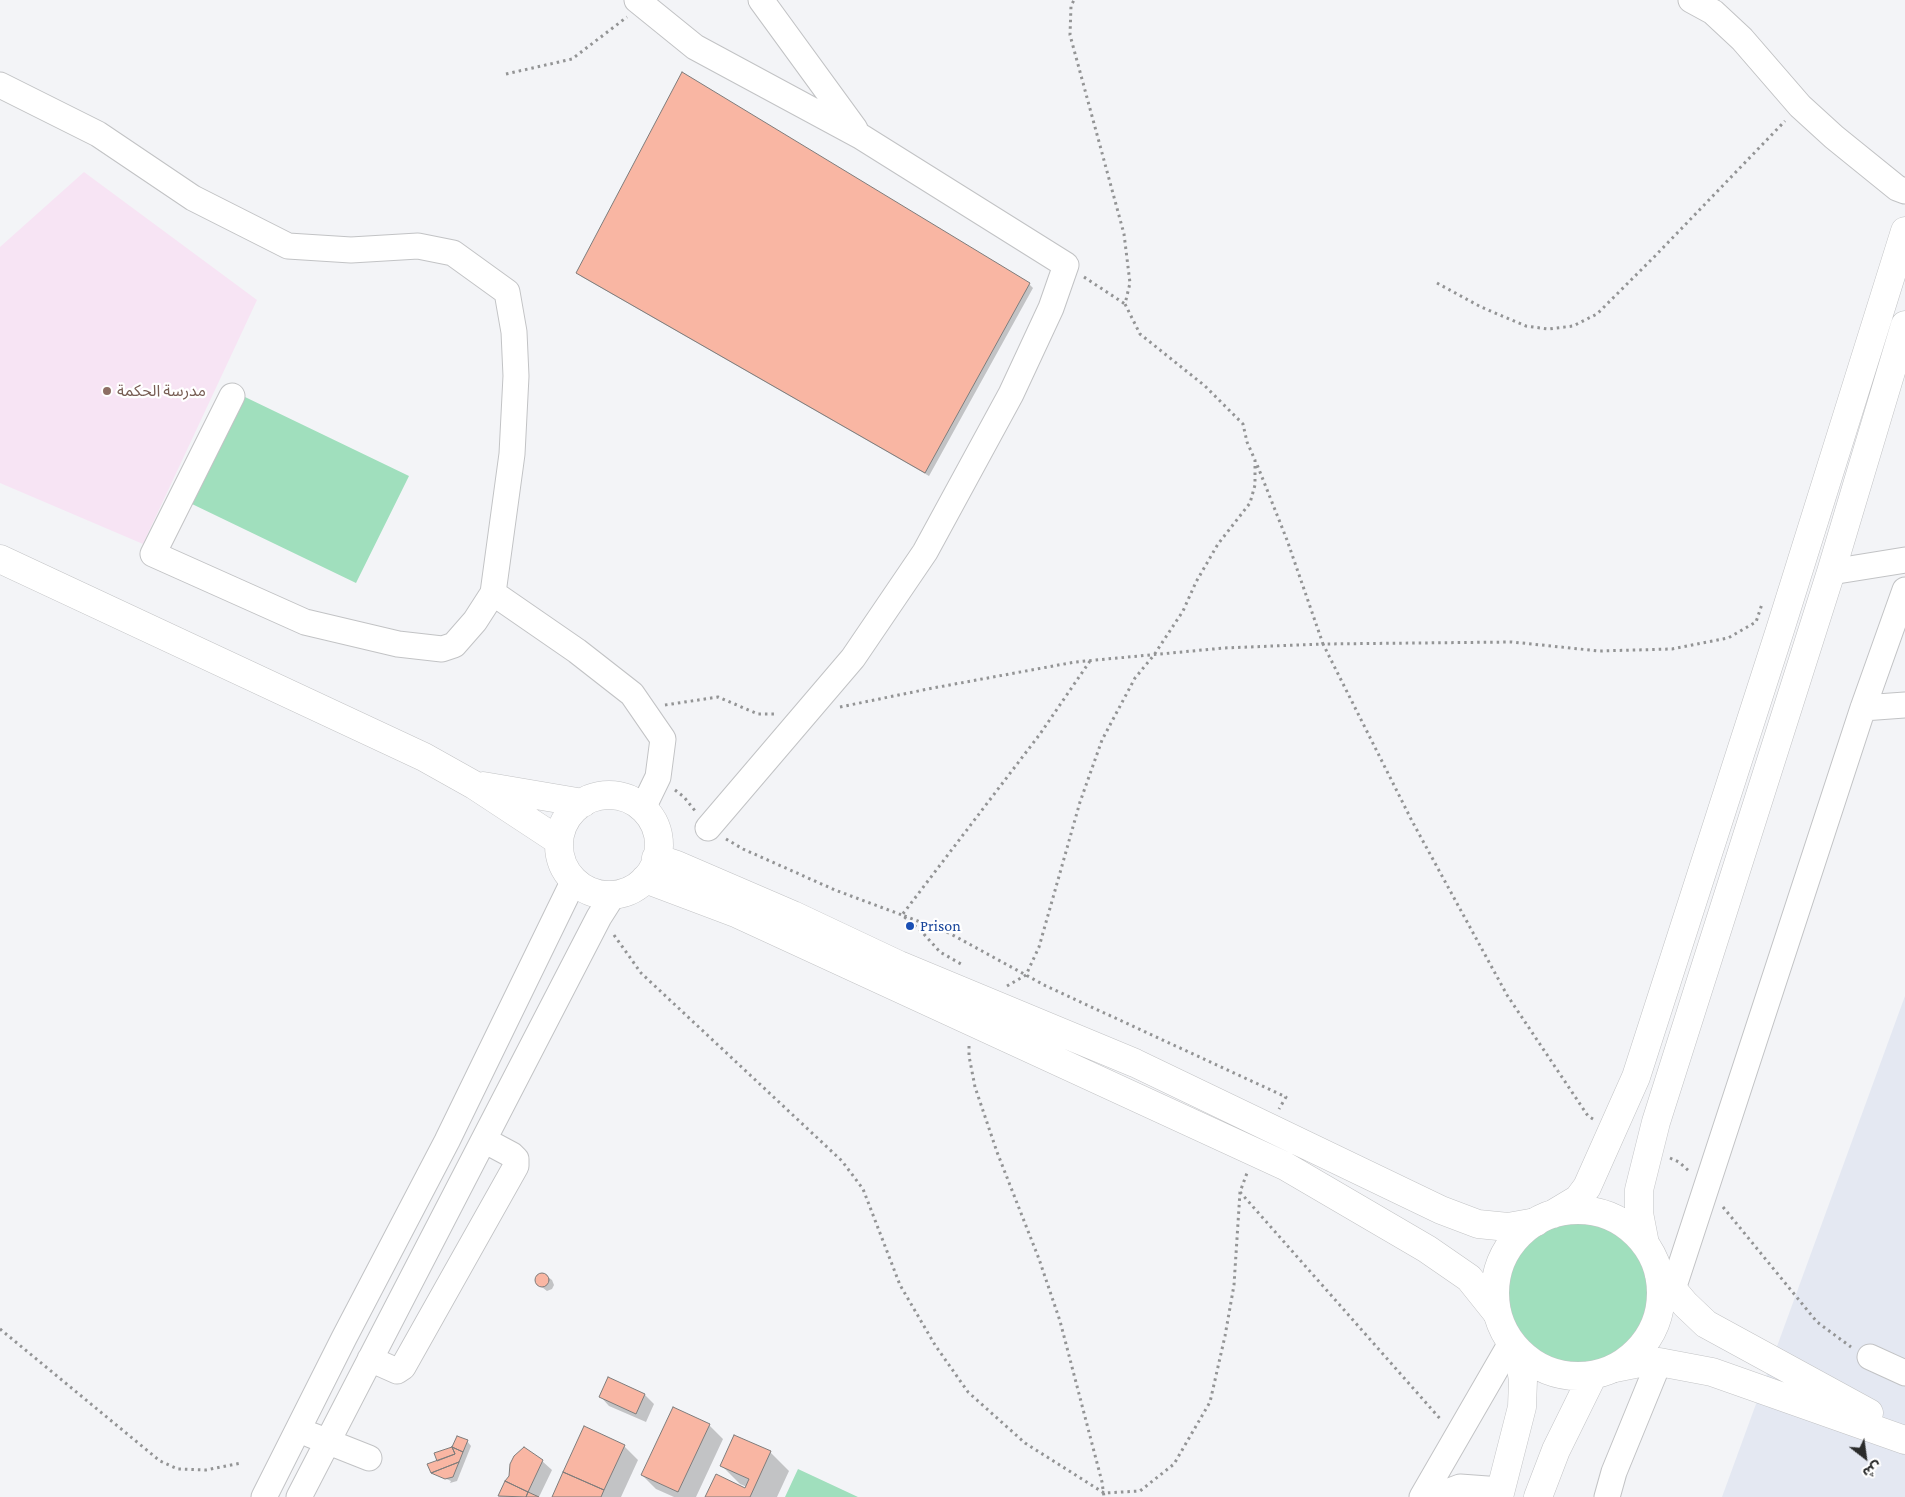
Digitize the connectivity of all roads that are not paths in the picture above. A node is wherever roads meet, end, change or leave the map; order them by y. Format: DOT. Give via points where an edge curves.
graph roads {
  1 [pos="761,0"];
  2 [pos="1691,0"];
  3 [pos="640,3"];
  4 [pos="0,85"];
  5 [pos="860,136"];
  6 [pos="1905,191"];
  7 [pos="1905,231"];
  8 [pos="1903,341"];
  9 [pos="232,396"];
  10 [pos="0,559"];
  11 [pos="1905,560"];
  12 [pos="1831,572"];
  13 [pos="1905,590"];
  14 [pos="494,593"];
  15 [pos="1905,705"];
  16 [pos="1863,708"];
  17 [pos="474,785"];
  18 [pos="583,802"];
  19 [pos="643,808"];
  20 [pos="708,828"];
  21 [pos="559,842"];
  22 [pos="651,868"];
  23 [pos="574,880"];
  24 [pos="606,906"];
  25 [pos="986,1014"];
  26 [pos="484,1140"];
  27 [pos="1545,1218"];
  28 [pos="1645,1244"];
  29 [pos="1666,1281"];
  30 [pos="1498,1313"];
  31 [pos="1515,1347"];
  32 [pos="1870,1357"];
  33 [pos="370,1359"];
  34 [pos="1659,1362"];
  35 [pos="1604,1371"];
  36 [pos="1905,1373"];
  37 [pos="298,1430"];
  38 [pos="1905,1433"];
  39 [pos="1905,1440"];
  40 [pos="326,1441"];
  41 [pos="369,1458"];
  42 [pos="1500,1493"];
  43 [pos="264,1497"];
  44 [pos="299,1497"];
  45 [pos="1422,1497"];
  46 [pos="1434,1497"];
  47 [pos="1538,1497"];
  48 [pos="1607,1497"];
  1 -- 5 [label="street"];
  2 -- 6 [label="street" via="1712,12 1742,39 1800,106 1834,138"];
  3 -- 5 [label="street" via="695,48"];
  4 -- 14 [label="street" via="98,134 193,198 288,246 351,250 418,246 453,253 507,292 514,332 515,386 512,454"];
  5 -- 20 [label="street" via="1066,265 1051,308 1019,377 925,552 852,658"];
  7 -- 27 [label="main road" via="1639,1068 1587,1187 1578,1199"];
  8 -- 12 [label="main road"];
  9 -- 14 [label="street" via="153,554 305,622 414,646 442,649 454,645 475,622"];
  10 -- 17 [label="main road" via="424,757"];
  11 -- 12 [label="street"];
  12 -- 28 [label="main road" via="1656,1122 1639,1190 1639,1213"];
  13 -- 16 [label="street"];
  14 -- 19 [label="street" via="632,694 658,731 663,739 658,777"];
  15 -- 16 [label="street"];
  16 -- 29 [label="street" via="1707,1188"];
  17 -- 18 [label="main road"];
  17 -- 21 [label="main road"];
  18 -- 19 [label="main road" via="598,796 614,796"];
  18 -- 21 [label="main road" via="571,812"];
  19 -- 22 [label="main road" via="658,836 659,852"];
  21 -- 23 [label="main road" via="560,859"];
  22 -- 24 [label="main road" via="630,891"];
  22 -- 25 [label="main road" via="677,865 802,919 899,964"];
  23 -- 24 [label="main road" via="596,894"];
  23 -- 37 [label="street" via="447,1141"];
  24 -- 26 [label="street"];
  25 -- 27 [label="main road" via="1135,1063 1441,1210 1478,1224 1508,1227"];
  25 -- 30 [label="main road" via="1285,1166 1427,1249 1469,1278"];
  26 -- 33 [label="street"];
  26 -- 33 [label="street" via="512,1155 516,1166 403,1367 397,1370"];
  27 -- 28 [label="main road" via="1578,1210 1604,1214 1627,1226"];
  27 -- 30 [label="main road" via="1516,1239 1502,1262 1496,1287"];
  28 -- 29 [label="main road"];
  29 -- 35 [label="main road" via="1661,1285 1660,1310 1651,1334 1636,1353"];
  29 -- 38 [label="main road" via="1706,1324"];
  30 -- 31 [label="main road"];
  31 -- 35 [label="main road" via="1537,1365 1558,1374 1570,1376"];
  31 -- 42 [label="main road" via="1523,1380 1522,1407"];
  31 -- 45 [label="street"];
  32 -- 36 [label="street"];
  33 -- 40 [label="street"];
  34 -- 35 [label="main road"];
  34 -- 39 [label="main road" via="1712,1372"];
  34 -- 48 [label="street"];
  35 -- 47 [label="main road" via="1556,1450"];
  37 -- 40 [label="street"];
  37 -- 43 [label="street"];
  40 -- 41 [label="street"];
  40 -- 44 [label="street"];
  42 -- 46 [label="street" via="1460,1487"];
}
